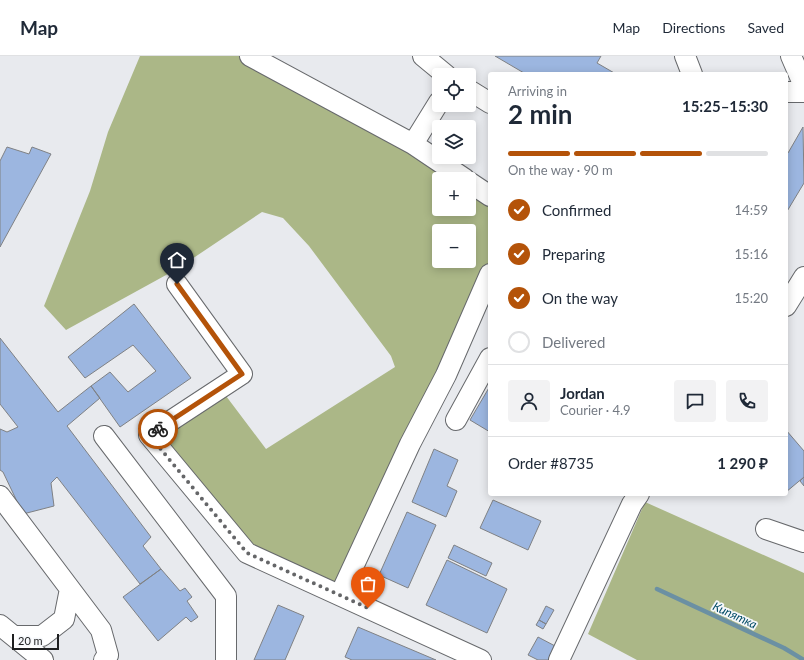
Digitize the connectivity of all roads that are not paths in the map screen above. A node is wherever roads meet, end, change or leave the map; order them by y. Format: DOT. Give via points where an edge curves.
graph roads {
  1 [pos="250,56"];
  2 [pos="423,56"];
  3 [pos="791,56"];
  4 [pos="438,68"];
  5 [pos="804,86"];
  6 [pos="788,92"];
  7 [pos="804,92"];
  8 [pos="476,94"];
  9 [pos="488,102"];
  10 [pos="433,112"];
  11 [pos="413,144"];
  12 [pos="455,172"];
  13 [pos="476,187"];
  14 [pos="488,195"];
  15 [pos="804,277"];
  16 [pos="488,279"];
  17 [pos="177,284"];
  18 [pos="788,303"];
  19 [pos="488,362"];
  20 [pos="456,420"];
  21 [pos="104,436"];
  22 [pos="0,496"];
  23 [pos="638,496"];
  24 [pos="766,529"];
  25 [pos="804,542"];
  26 [pos="70,589"];
  27 [pos="340,595"];
  28 [pos="7,630"];
  29 [pos="563,659"];
  30 [pos="43,660"];
  31 [pos="104,660"];
  32 [pos="226,660"];
  33 [pos="481,660"];
  1 -- 11 [label="lane"];
  2 -- 4 [label="lane"];
  3 -- 5 [label="lane"];
  6 -- 7 [label="lane"];
  8 -- 9 [label="lane"];
  10 -- 11 [label="lane"];
  11 -- 12 [label="lane"];
  13 -- 14 [label="lane"];
  15 -- 18 [label="lane"];
  16 -- 27 [label="lane" via="446,375 410,444"];
  17 -- 27 [label="lane" via="242,374 149,435 247,553"];
  19 -- 20 [label="lane"];
  21 -- 32 [label="lane" via="226,596"];
  22 -- 26 [label="lane"];
  23 -- 29 [label="lane"];
  24 -- 25 [label="lane"];
  26 -- 28 [label="lane" via="64,619 42,636"];
  26 -- 31 [label="lane" via="101,630 108,655"];
  27 -- 33 [label="lane"];
  28 -- 30 [label="lane"];
}
